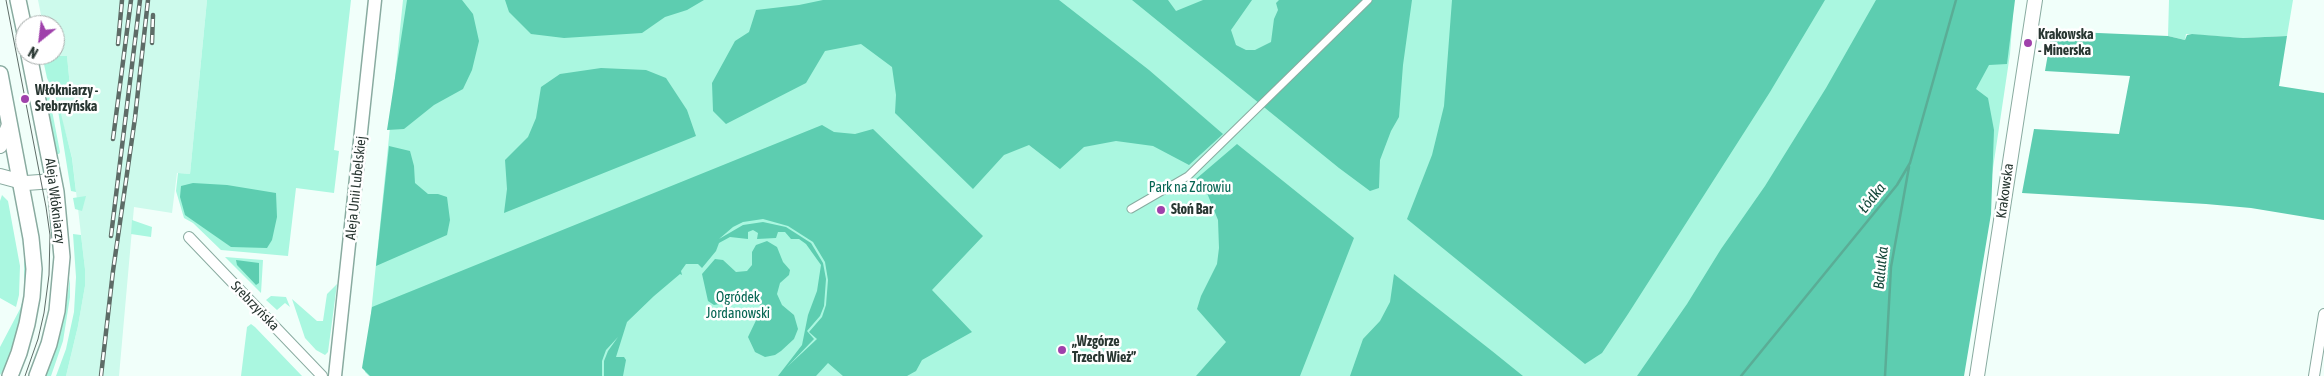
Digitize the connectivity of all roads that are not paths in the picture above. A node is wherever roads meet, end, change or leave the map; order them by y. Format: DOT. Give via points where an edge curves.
graph roads {
  1 [pos="18,0"];
  2 [pos="375,0"];
  3 [pos="1368,0"];
  4 [pos="2034,2"];
  5 [pos="21,15"];
  6 [pos="31,65"];
  7 [pos="0,74"];
  8 [pos="9,125"];
  9 [pos="0,146"];
  10 [pos="0,176"];
  11 [pos="54,181"];
  12 [pos="20,182"];
  13 [pos="1131,209"];
  14 [pos="189,236"];
  15 [pos="2324,314"];
  16 [pos="10,376"];
  17 [pos="37,376"];
  18 [pos="322,376"];
  19 [pos="336,376"];
  20 [pos="1977,376"];
  21 [pos="2314,376"];
  1 -- 5 [label="main road"];
  2 -- 19 [label="street, Aleja Unii Lubelskiej"];
  3 -- 13 [label="street" via="1188,176"];
  4 -- 20 [label="main road, Krakowska"];
  6 -- 11 [label="main road, Aleja Włókniarzy"];
  7 -- 8 [label="main road, Aleja Włókniarzy"];
  8 -- 9 [label="main road"];
  8 -- 12 [label="main road, Aleja Włókniarzy"];
  10 -- 12 [label="main road"];
  11 -- 12 [label="main road"];
  11 -- 17 [label="main road, Aleja Włókniarzy" via="61,236 60,290 51,336"];
  12 -- 16 [label="main road, Aleja Włókniarzy" via="31,238 33,284 23,340"];
  14 -- 18 [label="street, Srebrzyńska"];
  15 -- 21 [label="street"];
}
